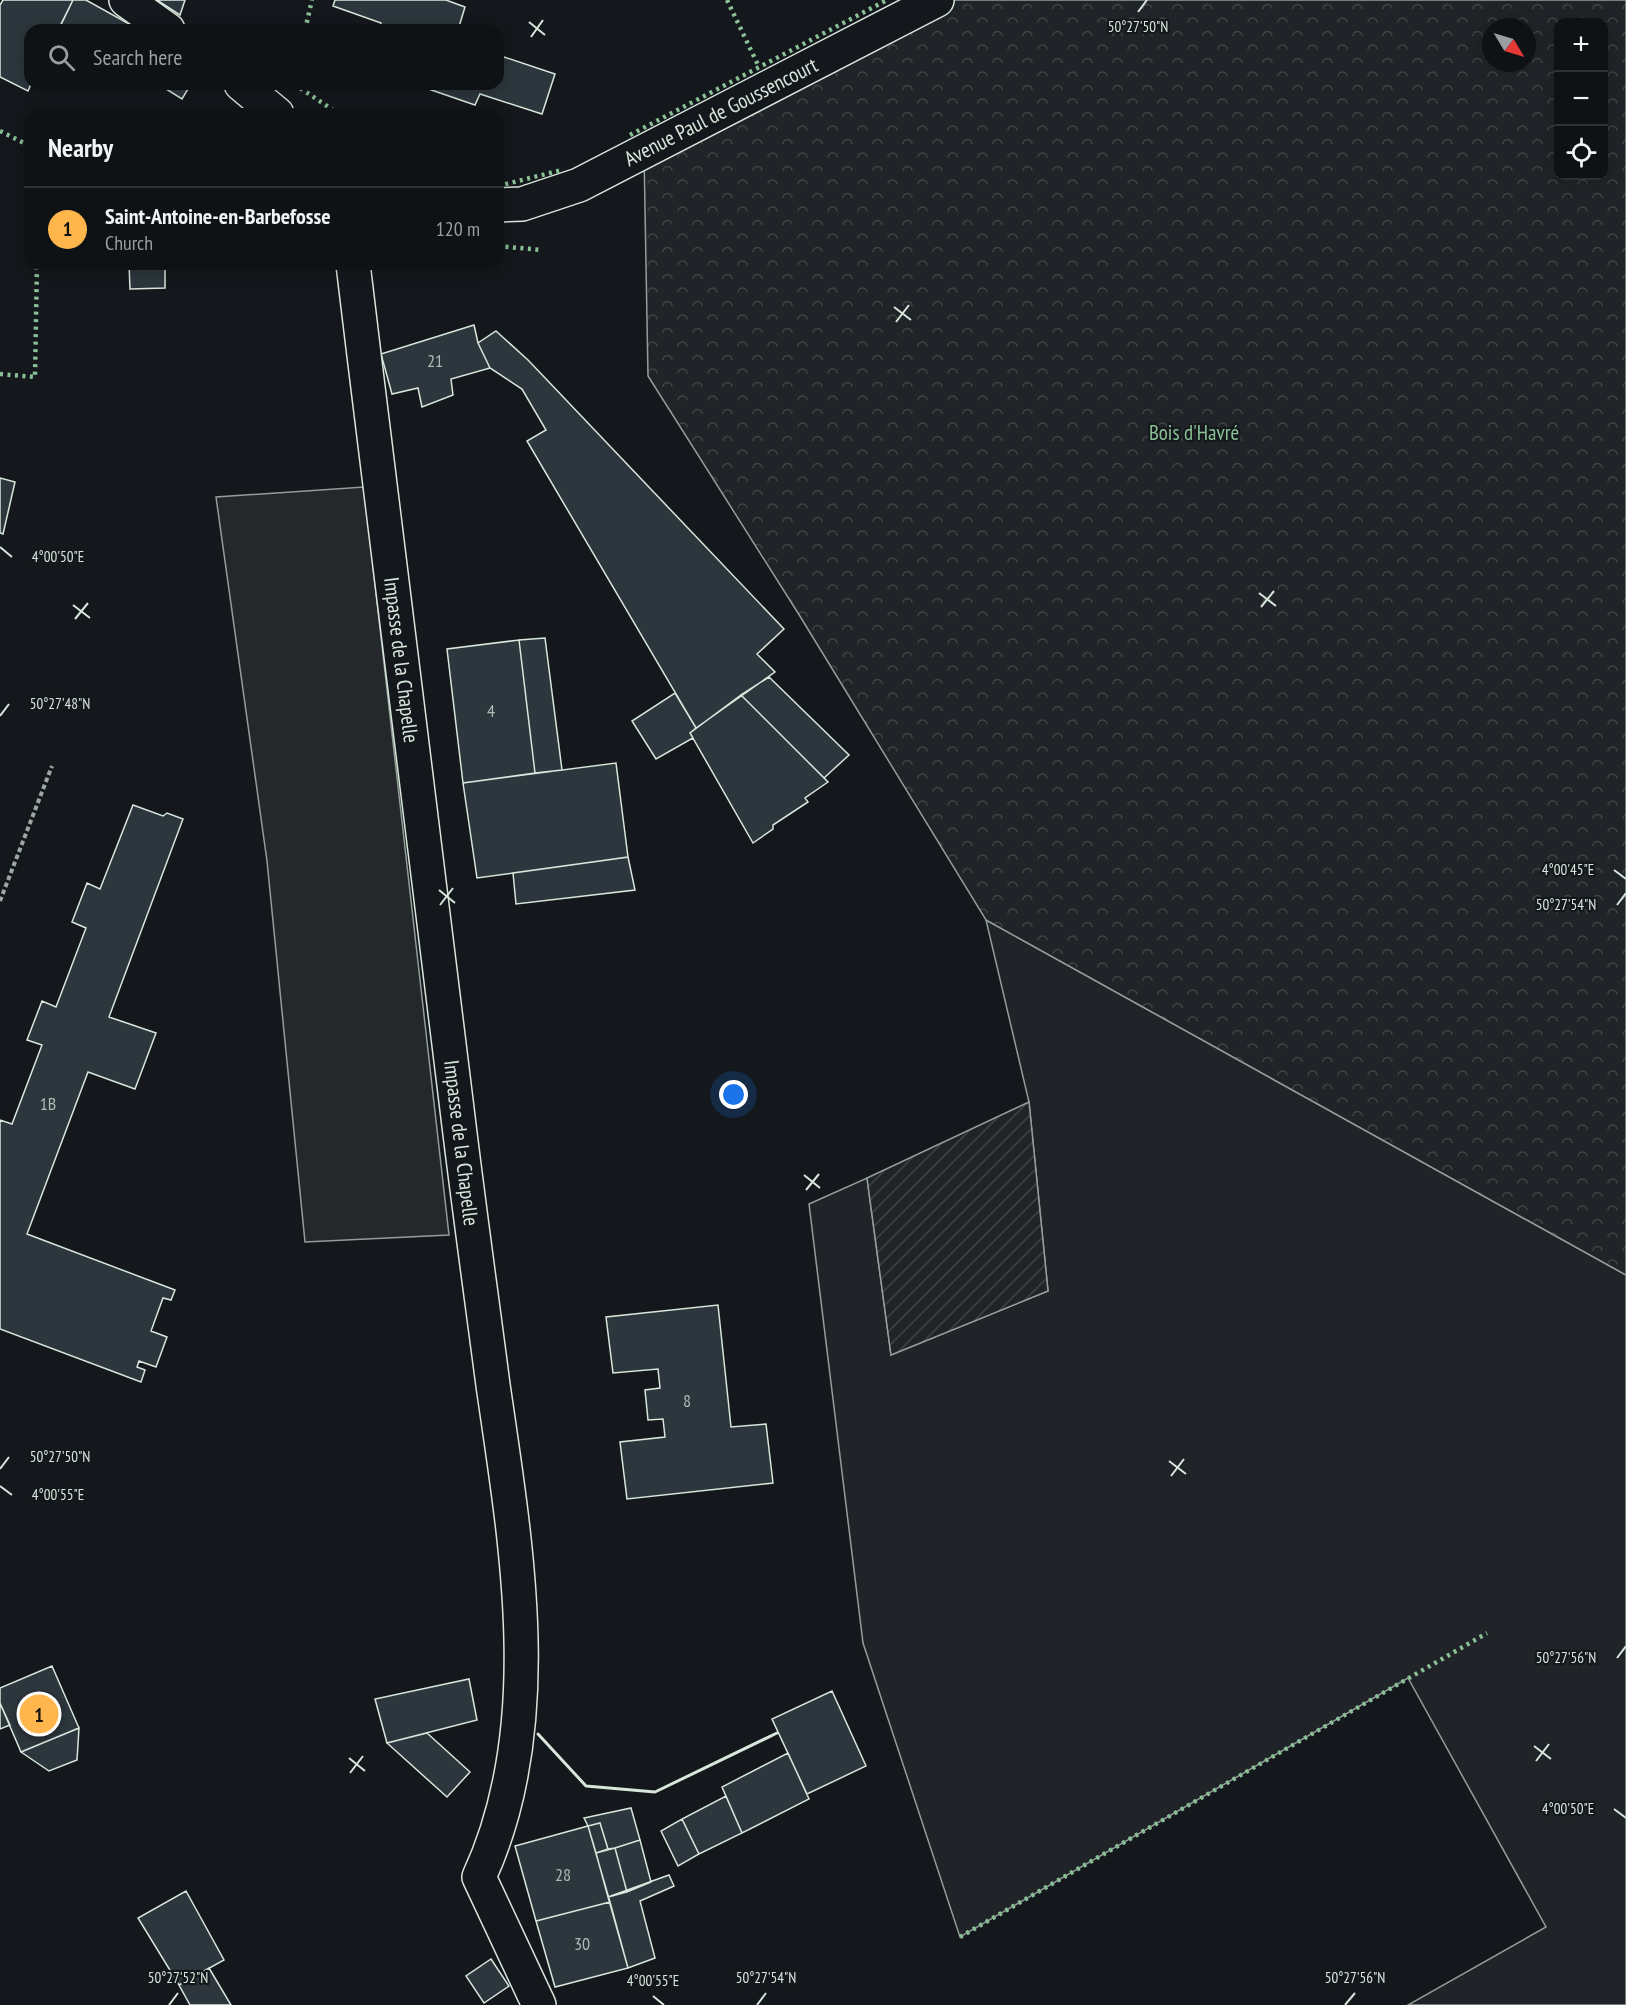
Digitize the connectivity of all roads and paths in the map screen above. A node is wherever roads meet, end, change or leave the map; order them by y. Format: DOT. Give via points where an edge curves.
graph roads {
  1 [pos="126,0"];
  2 [pos="937,0"];
  3 [pos="160,24"];
  4 [pos="249,90"];
  5 [pos="270,108"];
  6 [pos="504,205"];
  7 [pos="354,270"];
  8 [pos="52,766"];
  9 [pos="0,901"];
  10 [pos="539,2005"];
  1 -- 3 [label="street"];
  2 -- 6 [label="street, Avenue Paul de Goussencourt" via="579,185 522,204"];
  4 -- 5 [label="street"];
  7 -- 10 [label="street, Impasse de la Chapelle" via="469,1208 514,1531 523,1682 510,1781 490,1854 479,1877"];
  8 -- 9 [label="path"];
}
